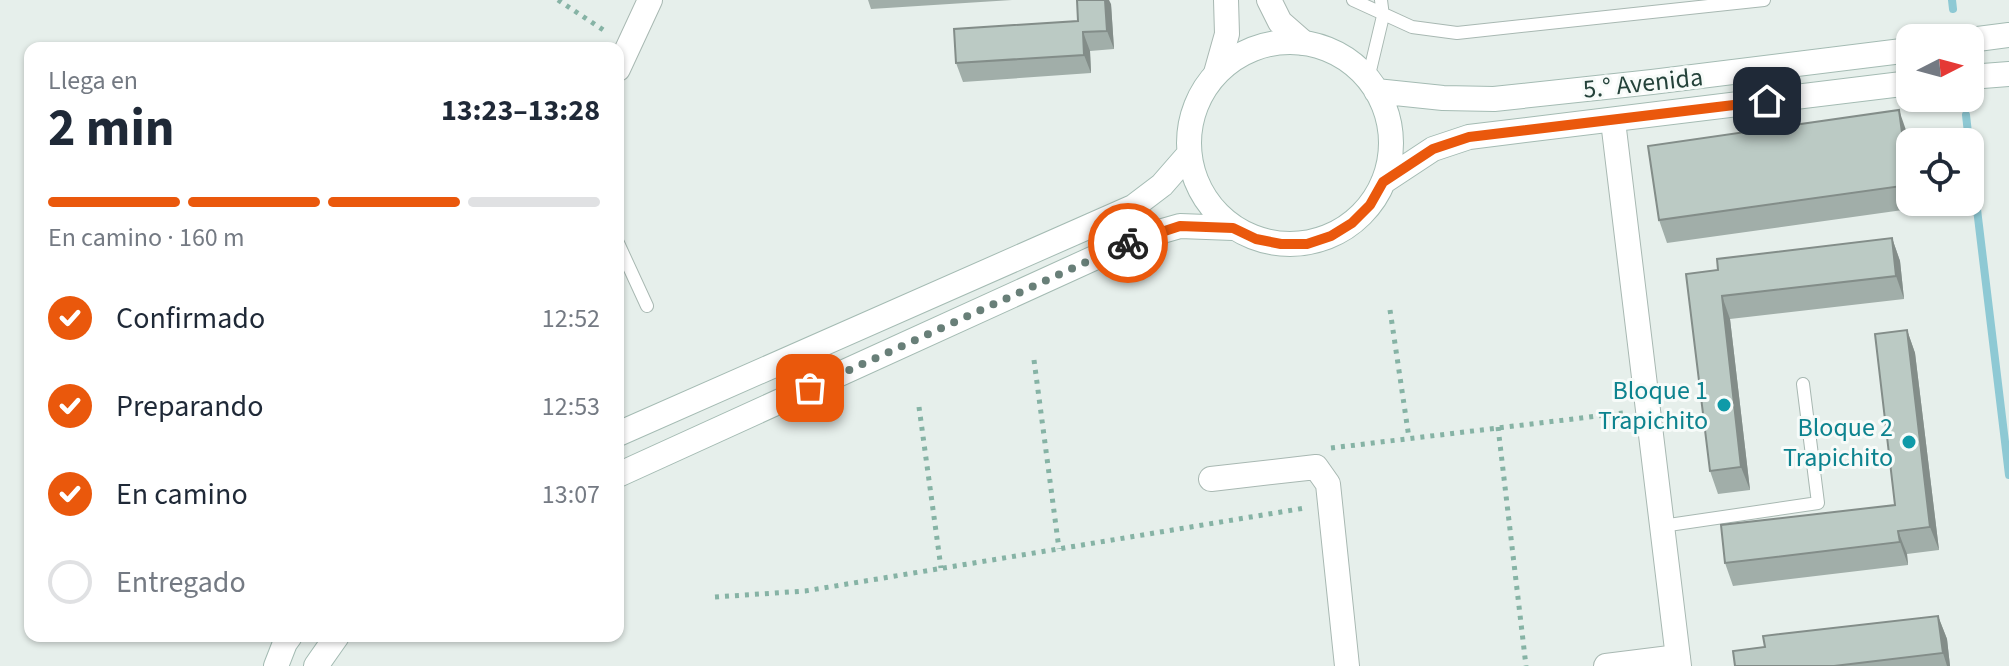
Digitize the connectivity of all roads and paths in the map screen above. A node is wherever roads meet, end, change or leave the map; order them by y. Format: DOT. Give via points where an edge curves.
graph roads {
  1 [pos="558,0"];
  2 [pos="650,0"];
  3 [pos="1226,0"];
  4 [pos="1269,0"];
  5 [pos="1353,0"];
  6 [pos="1381,0"];
  7 [pos="1764,0"];
  8 [pos="1383,16"];
  9 [pos="2009,35"];
  10 [pos="1984,38"];
  11 [pos="606,42"];
  12 [pos="1304,43"];
  13 [pos="1896,52"];
  14 [pos="624,58"];
  15 [pos="1216,73"];
  16 [pos="2009,74"];
  17 [pos="1984,76"];
  18 [pos="1372,85"];
  19 [pos="1896,85"];
  20 [pos="1613,121"];
  21 [pos="1189,154"];
  22 [pos="1383,182"];
  23 [pos="1233,228"];
  24 [pos="624,256"];
  25 [pos="647,306"];
  26 [pos="1390,310"];
  27 [pos="1034,360"];
  28 [pos="1803,384"];
  29 [pos="919,407"];
  30 [pos="1648,410"];
  31 [pos="1498,427"];
  32 [pos="624,431"];
  33 [pos="1409,438"];
  34 [pos="1316,467"];
  35 [pos="624,472"];
  36 [pos="1211,479"];
  37 [pos="1330,504"];
  38 [pos="1662,526"];
  39 [pos="1059,549"];
  40 [pos="941,568"];
  41 [pos="715,597"];
  42 [pos="286,642"];
  43 [pos="333,642"];
  44 [pos="1678,662"];
  45 [pos="276,666"];
  46 [pos="316,666"];
  47 [pos="1347,666"];
  48 [pos="1526,666"];
  49 [pos="1606,666"];
  1 -- 11 [label="path"];
  2 -- 14 [label="street"];
  3 -- 15 [label="street" via="1227,34"];
  4 -- 12 [label="street" via="1280,22"];
  5 -- 8 [label="lane"];
  6 -- 8 [label="lane"];
  7 -- 8 [label="lane" via="1478,32 1436,32"];
  8 -- 18 [label="lane"];
  9 -- 10 [label="street"];
  12 -- 15 [label="street" via="1266,45 1239,55"];
  12 -- 18 [label="street" via="1347,60"];
  13 -- 18 [label="street, 5.° Avenida" via="1494,99 1443,98"];
  15 -- 21 [label="street" via="1199,97 1190,125"];
  16 -- 17 [label="street"];
  18 -- 22 [label="street" via="1390,136"];
  19 -- 20 [label="street, 5.° Avenida"];
  20 -- 22 [label="street, 5.° Avenida" via="1469,137 1433,149"];
  20 -- 30 [label="street"];
  21 -- 23 [label="street" via="1196,183"];
  21 -- 32 [label="street" via="1133,207"];
  22 -- 23 [label="street" via="1352,223 1307,244 1256,239"];
  23 -- 35 [label="street" via="1180,226 1138,238"];
  24 -- 25 [label="lane"];
  26 -- 33 [label="path"];
  27 -- 39 [label="path"];
  28 -- 38 [label="lane" via="1818,503"];
  29 -- 40 [label="path"];
  30 -- 31 [label="path"];
  30 -- 38 [label="street"];
  31 -- 33 [label="path"];
  31 -- 48 [label="path"];
  33 -- 34 [label="path" via="1327,449"];
  34 -- 36 [label="street"];
  34 -- 37 [label="street" via="1328,484"];
  37 -- 39 [label="path"];
  37 -- 47 [label="street"];
  38 -- 44 [label="street"];
  39 -- 40 [label="path"];
  40 -- 41 [label="path" via="805,591"];
  42 -- 45 [label="street"];
  43 -- 46 [label="street"];
  44 -- 49 [label="street"];
}
